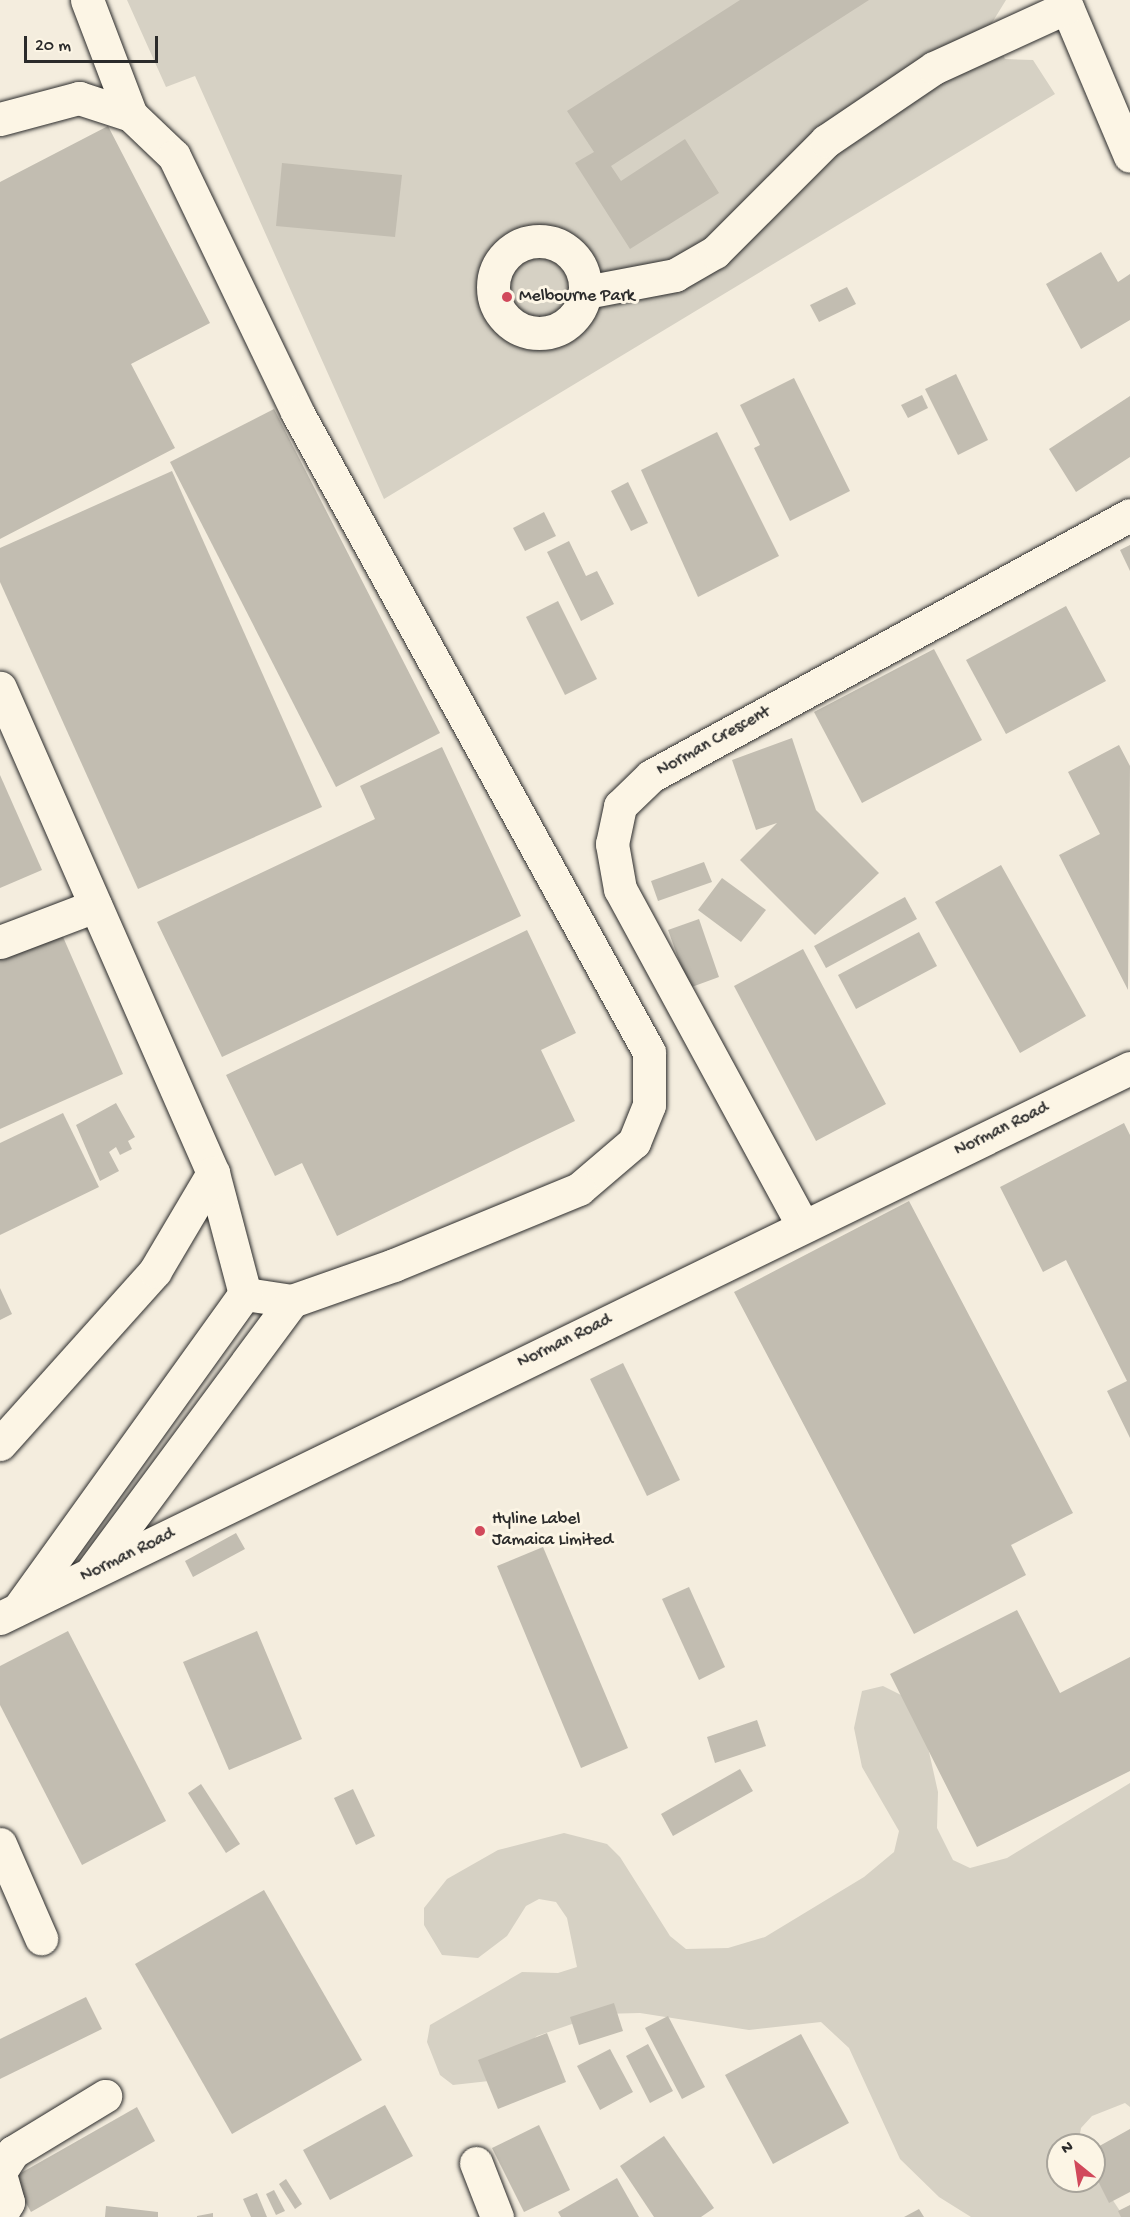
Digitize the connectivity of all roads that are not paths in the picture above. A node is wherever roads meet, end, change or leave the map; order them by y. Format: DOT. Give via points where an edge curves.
graph roads {
  1 [pos="87,0"];
  2 [pos="1065,3"];
  3 [pos="131,115"];
  4 [pos="0,118"];
  5 [pos="1130,156"];
  6 [pos="586,292"];
  7 [pos="1130,515"];
  8 [pos="0,688"];
  9 [pos="95,906"];
  10 [pos="0,942"];
  11 [pos="1130,1068"];
  12 [pos="213,1173"];
  13 [pos="803,1226"];
  14 [pos="245,1294"];
  15 [pos="292,1301"];
  16 [pos="0,1444"];
  17 [pos="90,1574"];
  18 [pos="8,1615"];
  19 [pos="0,1844"];
  20 [pos="41,1938"];
  21 [pos="105,2096"];
  22 [pos="476,2163"];
  23 [pos="0,2173"];
  24 [pos="0,2216"];
  25 [pos="497,2217"];
  1 -- 3 [label="street"];
  2 -- 5 [label="street"];
  2 -- 6 [label="street" via="934,68 825,141 715,252 675,275"];
  3 -- 4 [label="street" via="79,98"];
  3 -- 15 [label="street" via="174,156 297,412 649,1052 649,1105 634,1142 579,1189"];
  7 -- 13 [label="street, Norman Crescent" via="651,776 620,806 612,844 620,889"];
  8 -- 9 [label="street"];
  9 -- 10 [label="street"];
  9 -- 12 [label="street"];
  11 -- 13 [label="street, Norman Road"];
  12 -- 14 [label="street"];
  12 -- 16 [label="street" via="155,1271"];
  13 -- 17 [label="street, Norman Road"];
  14 -- 15 [label="street"];
  14 -- 18 [label="street"];
  15 -- 17 [label="street"];
  17 -- 18 [label="street, Norman Road"];
  19 -- 20 [label="street"];
  21 -- 23 [label="street" via="13,2152"];
  22 -- 25 [label="street"];
  23 -- 24 [label="street" via="8,2202"];
}
